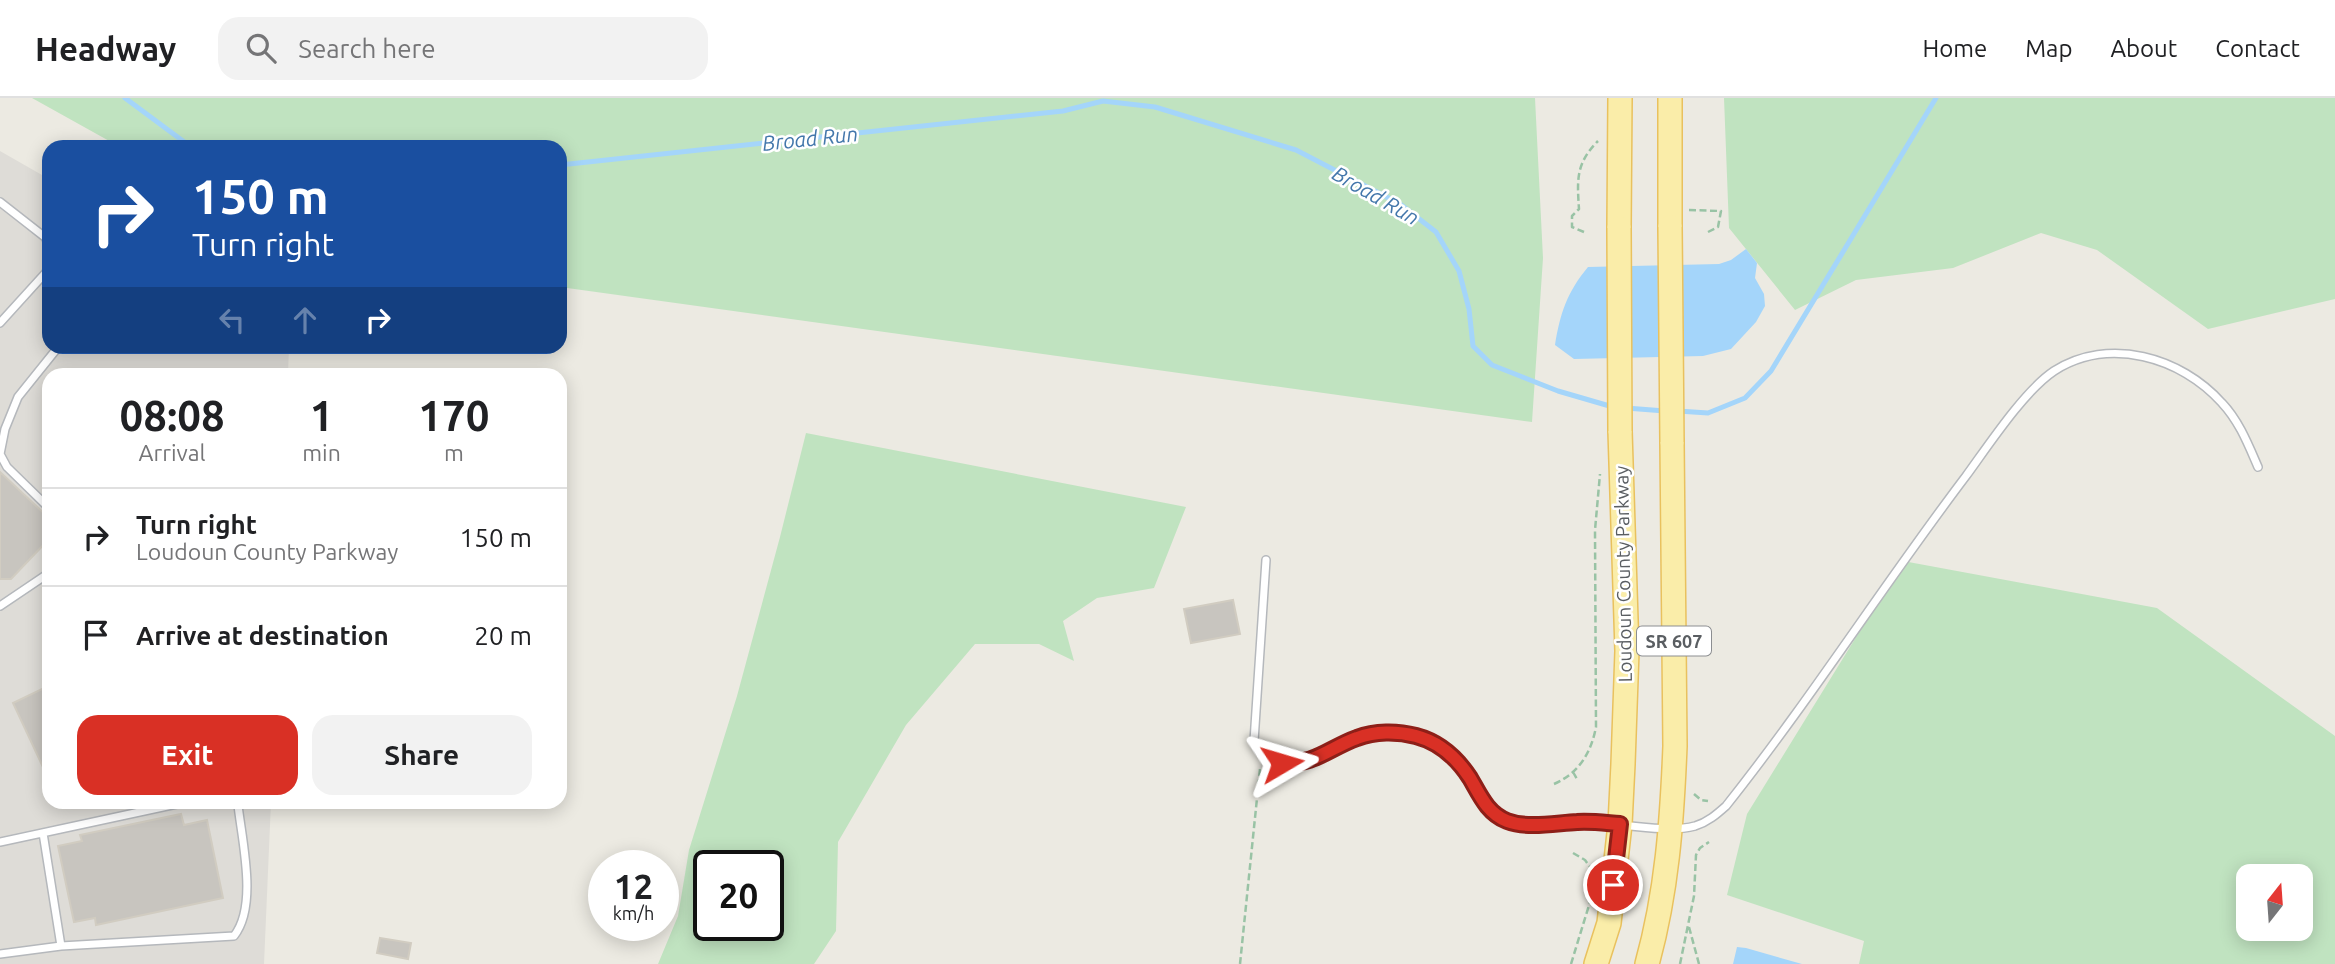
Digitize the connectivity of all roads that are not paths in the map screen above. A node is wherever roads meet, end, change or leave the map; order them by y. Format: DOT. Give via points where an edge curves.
graph roads {
  1 [pos="1620,98"];
  2 [pos="1670,98"];
  3 [pos="0,202"];
  4 [pos="42,235"];
  5 [pos="42,277"];
  6 [pos="0,323"];
  7 [pos="53,354"];
  8 [pos="2258,467"];
  9 [pos="42,501"];
  10 [pos="1266,560"];
  11 [pos="42,577"];
  12 [pos="1,603"];
  13 [pos="154,809"];
  14 [pos="238,809"];
  15 [pos="1620,824"];
  16 [pos="1671,829"];
  17 [pos="43,833"];
  18 [pos="0,842"];
  19 [pos="61,946"];
  20 [pos="0,954"];
  21 [pos="1596,964"];
  22 [pos="1647,964"];
  1 -- 15 [label="main road, Loudoun County Parkway / SR 607, bridge" via="1620,431 1627,651"];
  2 -- 16 [label="main road, SR 607, bridge" via="1675,747"];
  3 -- 4 [label="lane"];
  5 -- 6 [label="lane"];
  7 -- 9 [label="lane" via="18,397 1,454 7,467"];
  8 -- 16 [label="lane" via="2221,401 2176,367 2127,354 2103,354 2053,372 2024,400 1924,531 1726,806 1711,820"];
  10 -- 15 [label="lane" via="1254,741 1262,755 1297,764 1368,734 1408,735 1430,741 1453,757 1491,812 1507,821"];
  11 -- 12 [label="lane"];
  13 -- 17 [label="lane"];
  14 -- 19 [label="lane" via="247,892 243,925 234,936"];
  15 -- 16 [label="lane"];
  15 -- 21 [label="main road, Loudoun County Parkway / SR 607" via="1609,923"];
  16 -- 22 [label="main road, SR 607" via="1664,889"];
  17 -- 18 [label="lane"];
  17 -- 19 [label="lane"];
  19 -- 20 [label="lane"];
}
